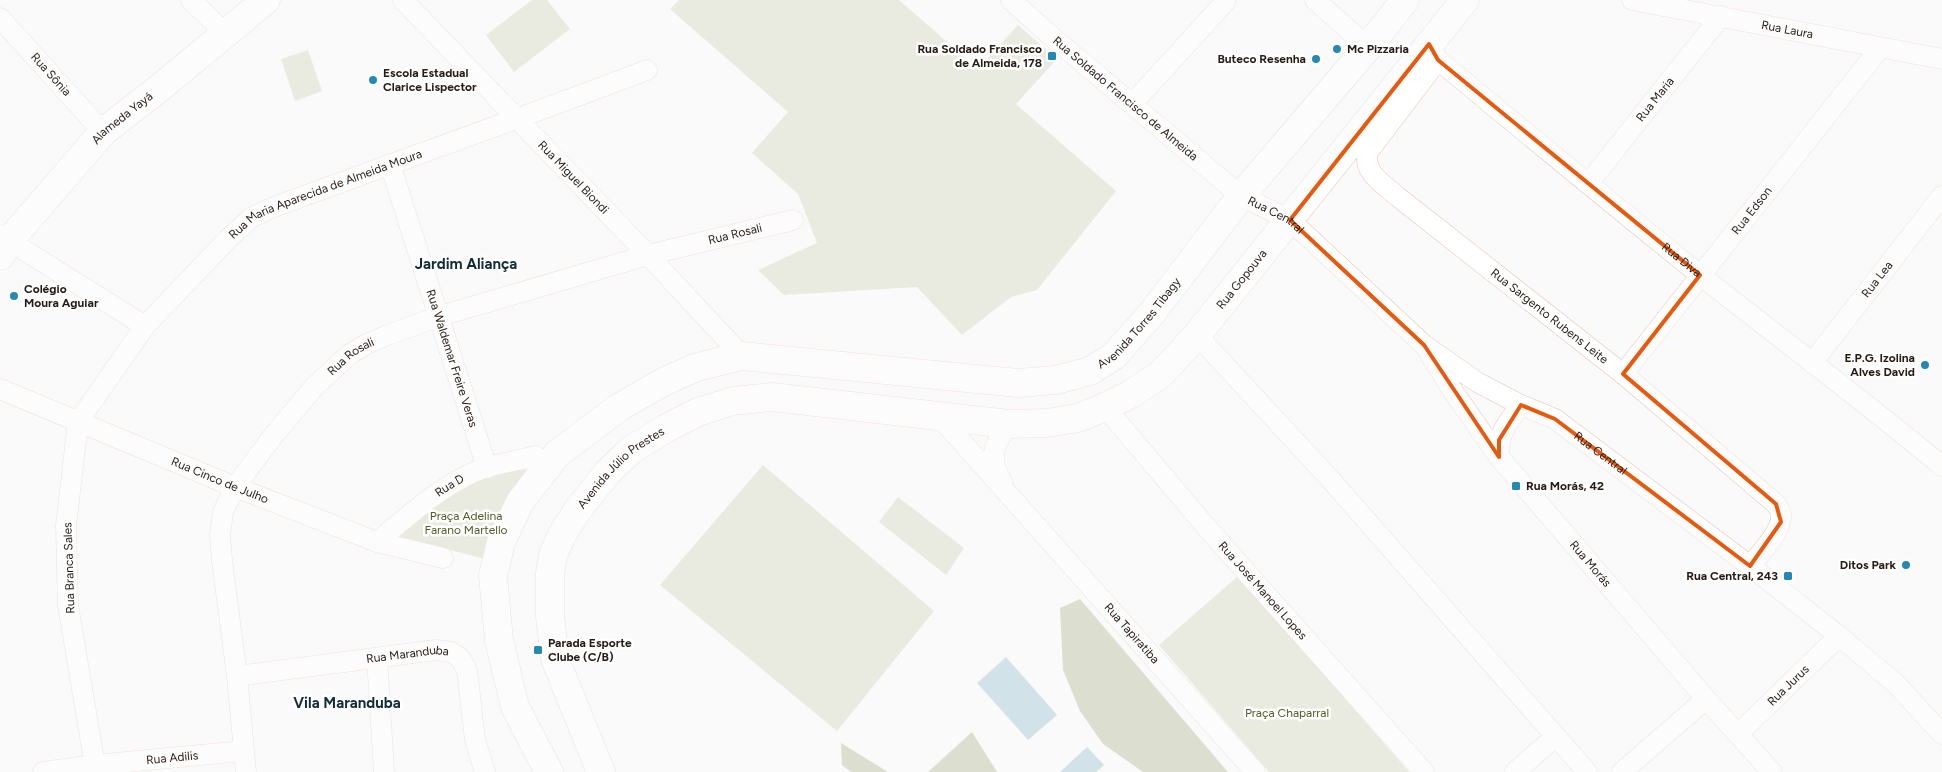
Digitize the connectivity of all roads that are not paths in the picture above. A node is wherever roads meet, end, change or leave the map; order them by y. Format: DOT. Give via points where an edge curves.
graph roads {
  1 [pos="191,0"];
  2 [pos="266,0"];
  3 [pos="403,0"];
  4 [pos="1013,0"];
  5 [pos="1315,0"];
  6 [pos="1405,0"];
  7 [pos="1465,0"];
  8 [pos="1632,0"];
  9 [pos="1225,2"];
  10 [pos="1721,16"];
  11 [pos="0,18"];
  12 [pos="226,34"];
  13 [pos="1368,47"];
  14 [pos="1880,48"];
  15 [pos="1433,52"];
  16 [pos="1942,59"];
  17 [pos="647,70"];
  18 [pos="1133,103"];
  19 [pos="518,119"];
  20 [pos="102,132"];
  21 [pos="390,164"];
  22 [pos="1588,184"];
  23 [pos="1242,196"];
  24 [pos="1942,196"];
  25 [pos="792,220"];
  26 [pos="1290,220"];
  27 [pos="3,244"];
  28 [pos="648,254"];
  29 [pos="1700,275"];
  30 [pos="440,316"];
  31 [pos="145,326"];
  32 [pos="1197,335"];
  33 [pos="1424,345"];
  34 [pos="742,356"];
  35 [pos="1812,363"];
  36 [pos="1623,374"];
  37 [pos="0,389"];
  38 [pos="1521,405"];
  39 [pos="1105,408"];
  40 [pos="938,415"];
  41 [pos="78,422"];
  42 [pos="1008,424"];
  43 [pos="536,456"];
  44 [pos="1499,456"];
  45 [pos="1942,466"];
  46 [pos="486,468"];
  47 [pos="235,487"];
  48 [pos="1010,497"];
  49 [pos="377,542"];
  50 [pos="443,558"];
  51 [pos="1750,566"];
  52 [pos="1839,636"];
  53 [pos="377,658"];
  54 [pos="237,676"];
  55 [pos="1706,699"];
  56 [pos="1738,734"];
  57 [pos="1942,734"];
  58 [pos="1556,736"];
  59 [pos="243,751"];
  60 [pos="96,768"];
  61 [pos="43,772"];
  62 [pos="246,772"];
  63 [pos="384,772"];
  64 [pos="485,772"];
  65 [pos="549,772"];
  66 [pos="601,772"];
  67 [pos="1255,772"];
  68 [pos="1424,772"];
  69 [pos="1515,772"];
  70 [pos="1588,772"];
  71 [pos="1622,772"];
  72 [pos="1772,772"];
  1 -- 12 [label="street"];
  2 -- 12 [label="main road, Alameda Yayá"];
  3 -- 19 [label="street, Rua Miguel Biondi"];
  4 -- 18 [label="street, Rua Soldado Francisco de Almeida" via="1051,36"];
  5 -- 13 [label="street"];
  6 -- 13 [label="main road, Avenida Torres Tibagy"];
  7 -- 15 [label="main road, Rua Gopouva"];
  8 -- 10 [label="street, Rua Laura"];
  9 -- 18 [label="street"];
  10 -- 14 [label="street, Rua Laura"];
  10 -- 22 [label="street, Rua Maria"];
  11 -- 20 [label="street, Rua Sônia"];
  12 -- 20 [label="main road, Alameda Yayá"];
  13 -- 23 [label="main road, Avenida Torres Tibagy"];
  14 -- 16 [label="street, Rua Laura"];
  14 -- 29 [label="street, Rua Edson"];
  15 -- 22 [label="street, Rua Diva"];
  15 -- 26 [label="main road, Rua Gopouva"];
  15 -- 36 [label="street, Rua Sargento Rubens Leite" via="1368,152 1365,162 1369,171"];
  17 -- 19 [label="street, Rua Maria Aparecida de Almeida Moura"];
  18 -- 23 [label="street, Rua Soldado Francisco de Almeida"];
  19 -- 21 [label="street, Rua Maria Aparecida de Almeida Moura"];
  19 -- 28 [label="street, Rua Miguel Biondi"];
  20 -- 27 [label="main road, Alameda Yayá"];
  21 -- 30 [label="street, Rua Waldemar Freire Veras"];
  21 -- 31 [label="street, Rua Maria Aparecida de Almeida Moura" via="252,217"];
  22 -- 29 [label="street, Rua Diva"];
  23 -- 26 [label="street, Rua Central"];
  23 -- 34 [label="main road, Avenida Torres Tibagy" via="1152,313 1114,356 1090,370 1056,380 1018,383"];
  24 -- 35 [label="street, Rua Lea"];
  25 -- 28 [label="street, Rua Rosali"];
  26 -- 32 [label="main road, Rua Gopouva"];
  26 -- 33 [label="street, Rua Central"];
  27 -- 31 [label="street"];
  28 -- 30 [label="street, Rua Rosali"];
  28 -- 34 [label="street, Rua Miguel Biondi"];
  29 -- 35 [label="street, Rua Diva"];
  29 -- 36 [label="street, Rua Edson"];
  30 -- 46 [label="street, Rua Waldemar Freire Veras"];
  30 -- 47 [label="street, Rua Rosali" via="385,336 350,354 315,386"];
  31 -- 41 [label="street, Rua Maria Aparecida de Almeida Moura"];
  32 -- 39 [label="main road, Rua Gopouva" via="1161,374"];
  32 -- 58 [label="street" via="1330,478"];
  33 -- 38 [label="street, Rua Central" via="1477,382"];
  33 -- 44 [label="street, Rua Morás"];
  34 -- 65 [label="main road" via="697,367 663,382 582,434 557,454 520,502 501,542 493,576 499,640 515,707"];
  35 -- 45 [label="street, Rua Diva"];
  36 -- 51 [label="street, Rua Sargento Rubens Leite" via="1776,504 1781,522"];
  37 -- 41 [label="street, Rua Cinco de Julho"];
  38 -- 44 [label="street" via="1499,440"];
  38 -- 51 [label="street, Rua Central" via="1555,419"];
  39 -- 42 [label="main road, Rua Gopouva" via="1055,422"];
  39 -- 68 [label="street, Rua José Manoel Lopes"];
  40 -- 42 [label="main road, Rua Gopouva"];
  40 -- 48 [label="street, Rua Tapiratiba"];
  40 -- 66 [label="main road, Avenida Júlio Prestes" via="772,398 734,400 698,412 665,429 631,450 608,472 577,511 552,555 549,592 555,659"];
  41 -- 47 [label="street, Rua Cinco de Julho"];
  41 -- 60 [label="street, Rua Branca Sales" via="66,526 68,605"];
  42 -- 48 [label="street, Rua Tapiratiba" via="995,444 993,465"];
  43 -- 46 [label="street, Rua D"];
  44 -- 55 [label="street, Rua Morás"];
  46 -- 49 [label="street, Rua D" via="445,489"];
  47 -- 49 [label="street, Rua Cinco de Julho"];
  47 -- 54 [label="street, Rua Rosali" via="223,512 220,535"];
  48 -- 67 [label="street, Rua Tapiratiba"];
  49 -- 50 [label="street, Rua Cinco de Julho"];
  51 -- 52 [label="street, Rua Central"];
  52 -- 56 [label="street, Rua Jurus"];
  52 -- 57 [label="street, Rua Central" via="1896,684"];
  53 -- 54 [label="street, Rua Maranduba"];
  53 -- 63 [label="street"];
  53 -- 64 [label="street, Rua Maranduba" via="436,650 451,652 460,658 467,670 475,740"];
  54 -- 59 [label="street, Rua Rosali"];
  55 -- 56 [label="street, Rua Morás"];
  55 -- 71 [label="street"];
  56 -- 72 [label="street, Rua Morás"];
  58 -- 69 [label="street"];
  58 -- 70 [label="street"];
  59 -- 60 [label="street, Rua Adilis"];
  59 -- 62 [label="street, Rua Rosali"];
  60 -- 61 [label="street, Rua Adilis"];
}
